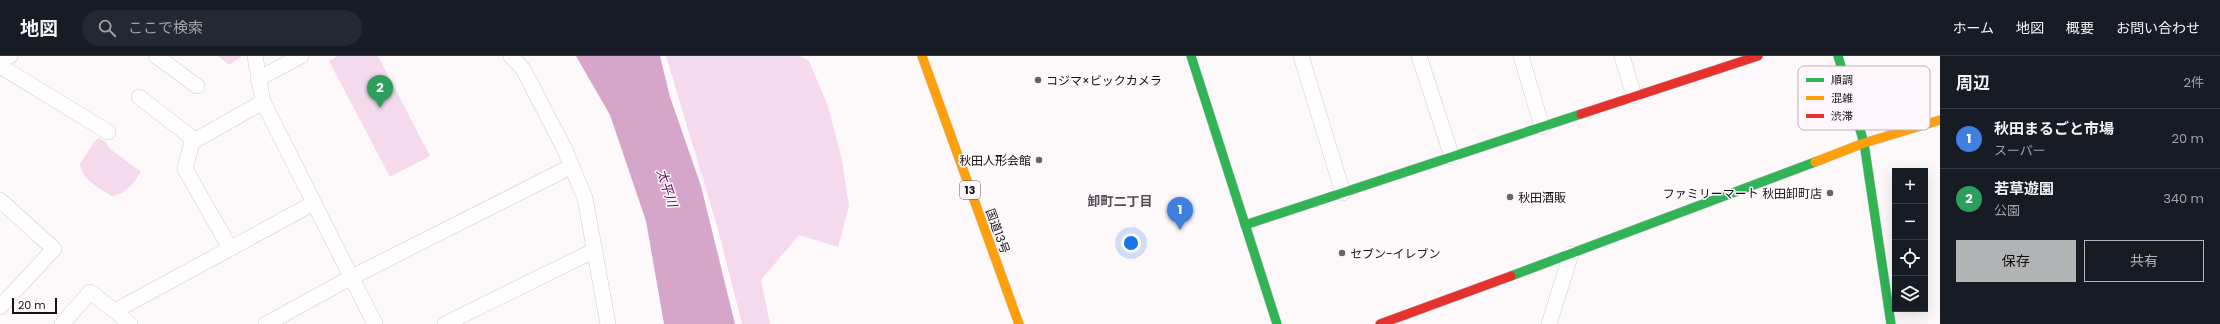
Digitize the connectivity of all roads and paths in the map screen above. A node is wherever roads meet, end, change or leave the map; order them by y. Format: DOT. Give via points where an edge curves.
graph roads {
  1 [pos="10,56"];
  2 [pos="156,56"];
  3 [pos="255,56"];
  4 [pos="301,56"];
  5 [pos="511,56"];
  6 [pos="922,56"];
  7 [pos="1191,56"];
  8 [pos="1301,56"];
  9 [pos="1419,56"];
  10 [pos="1520,56"];
  11 [pos="1622,56"];
  12 [pos="1758,56"];
  13 [pos="1839,56"];
  14 [pos="0,60"];
  15 [pos="0,66"];
  16 [pos="1842,66"];
  17 [pos="258,79"];
  18 [pos="197,86"];
  19 [pos="1634,96"];
  20 [pos="139,97"];
  21 [pos="263,102"];
  22 [pos="1940,120"];
  23 [pos="1930,123"];
  24 [pos="1542,127"];
  25 [pos="1860,130"];
  26 [pos="1907,130"];
  27 [pos="108,132"];
  28 [pos="195,140"];
  29 [pos="1864,143"];
  30 [pos="1452,157"];
  31 [pos="572,166"];
  32 [pos="1343,193"];
  33 [pos="0,200"];
  34 [pos="314,204"];
  35 [pos="1245,225"];
  36 [pos="230,248"];
  37 [pos="595,250"];
  38 [pos="1571,254"];
  39 [pos="352,277"];
  40 [pos="1,302"];
  41 [pos="115,311"];
  42 [pos="62,324"];
  43 [pos="130,324"];
  44 [pos="266,324"];
  45 [pos="375,324"];
  46 [pos="445,324"];
  47 [pos="608,324"];
  48 [pos="1019,324"];
  49 [pos="1277,324"];
  50 [pos="1380,324"];
  51 [pos="1549,324"];
  52 [pos="1890,324"];
  1 -- 14 [label="street"];
  2 -- 18 [label="street"];
  3 -- 17 [label="street"];
  4 -- 17 [label="street"];
  5 -- 31 [label="street" via="523,69"];
  6 -- 48 [label="main road, 国道13号 / 13"];
  7 -- 35 [label="main road"];
  8 -- 32 [label="street"];
  9 -- 30 [label="street"];
  10 -- 24 [label="street"];
  11 -- 19 [label="street"];
  12 -- 19 [label="main road"];
  13 -- 16 [label="main road"];
  15 -- 27 [label="street"];
  17 -- 21 [label="street"];
  19 -- 24 [label="main road"];
  20 -- 28 [label="street"];
  21 -- 28 [label="street"];
  21 -- 34 [label="street"];
  22 -- 23 [label="main road"];
  24 -- 30 [label="main road"];
  25 -- 29 [label="main road"];
  26 -- 29 [label="main road"];
  28 -- 36 [label="street" via="192,142 185,169"];
  29 -- 38 [label="main road"];
  29 -- 52 [label="main road"];
  30 -- 32 [label="main road"];
  31 -- 37 [label="street" via="585,198"];
  31 -- 39 [label="street"];
  32 -- 35 [label="main road"];
  33 -- 40 [label="street" via="54,249"];
  34 -- 36 [label="street"];
  34 -- 39 [label="street"];
  35 -- 49 [label="main road"];
  36 -- 41 [label="street"];
  37 -- 46 [label="street"];
  37 -- 47 [label="street"];
  38 -- 50 [label="main road"];
  38 -- 51 [label="street"];
  39 -- 44 [label="street"];
  39 -- 45 [label="street"];
  41 -- 42 [label="street" via="90,292"];
  41 -- 43 [label="street"];
}
